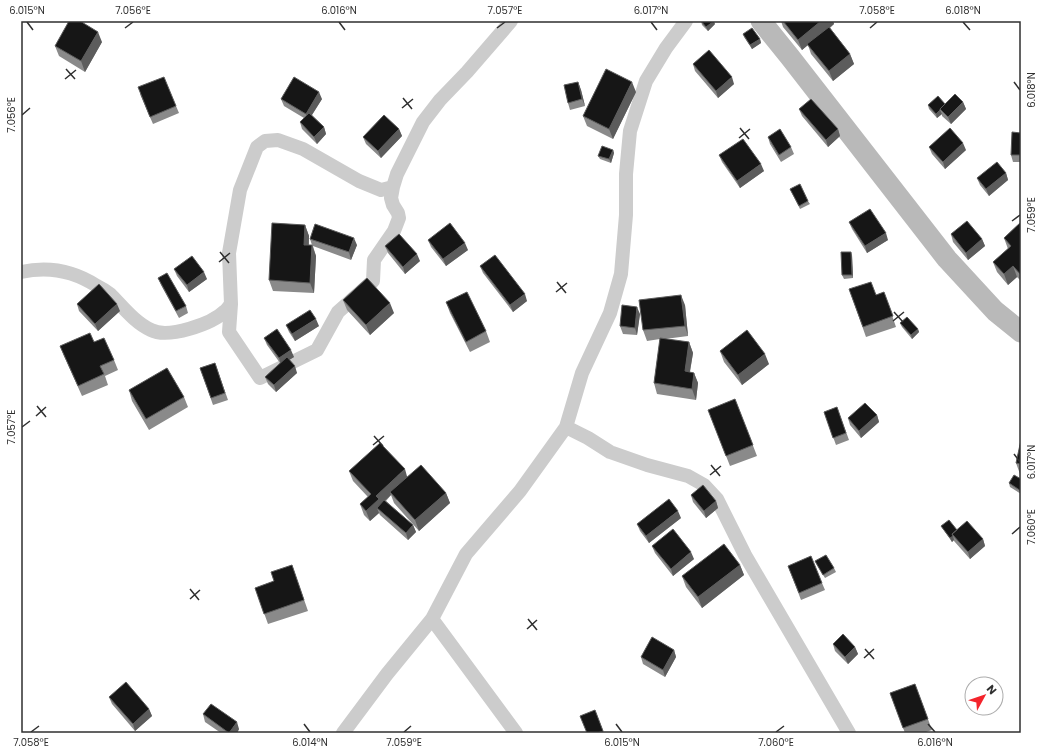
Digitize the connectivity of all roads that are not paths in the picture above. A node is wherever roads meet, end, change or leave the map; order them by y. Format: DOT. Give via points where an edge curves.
graph roads {
  1 [pos="511,21"];
  2 [pos="686,21"];
  3 [pos="762,21"];
  4 [pos="387,188"];
  5 [pos="21,272"];
  6 [pos="231,304"];
  7 [pos="1021,332"];
  8 [pos="566,427"];
  9 [pos="432,619"];
  10 [pos="343,733"];
  11 [pos="516,733"];
  12 [pos="849,733"];
  1 -- 4 [label="street" via="422,122 397,174"];
  2 -- 8 [label="street" via="646,81 630,131 621,274 610,312 582,373"];
  3 -- 7 [label="street" via="947,259 994,311"];
  4 -- 6 [label="street" via="359,181 303,149 278,140 265,141 256,147 240,190 229,253"];
  4 -- 6 [label="street" via="399,218 394,231 374,260 373,282 338,312 317,350 260,378 229,332"];
  5 -- 6 [label="street" via="34,269 60,270 85,278 108,292 151,331 162,333 183,331 212,320"];
  8 -- 9 [label="street" via="520,490 466,554"];
  8 -- 12 [label="street" via="610,452 688,476 704,485 717,499 746,555"];
  9 -- 10 [label="street"];
  9 -- 11 [label="street"];
}
